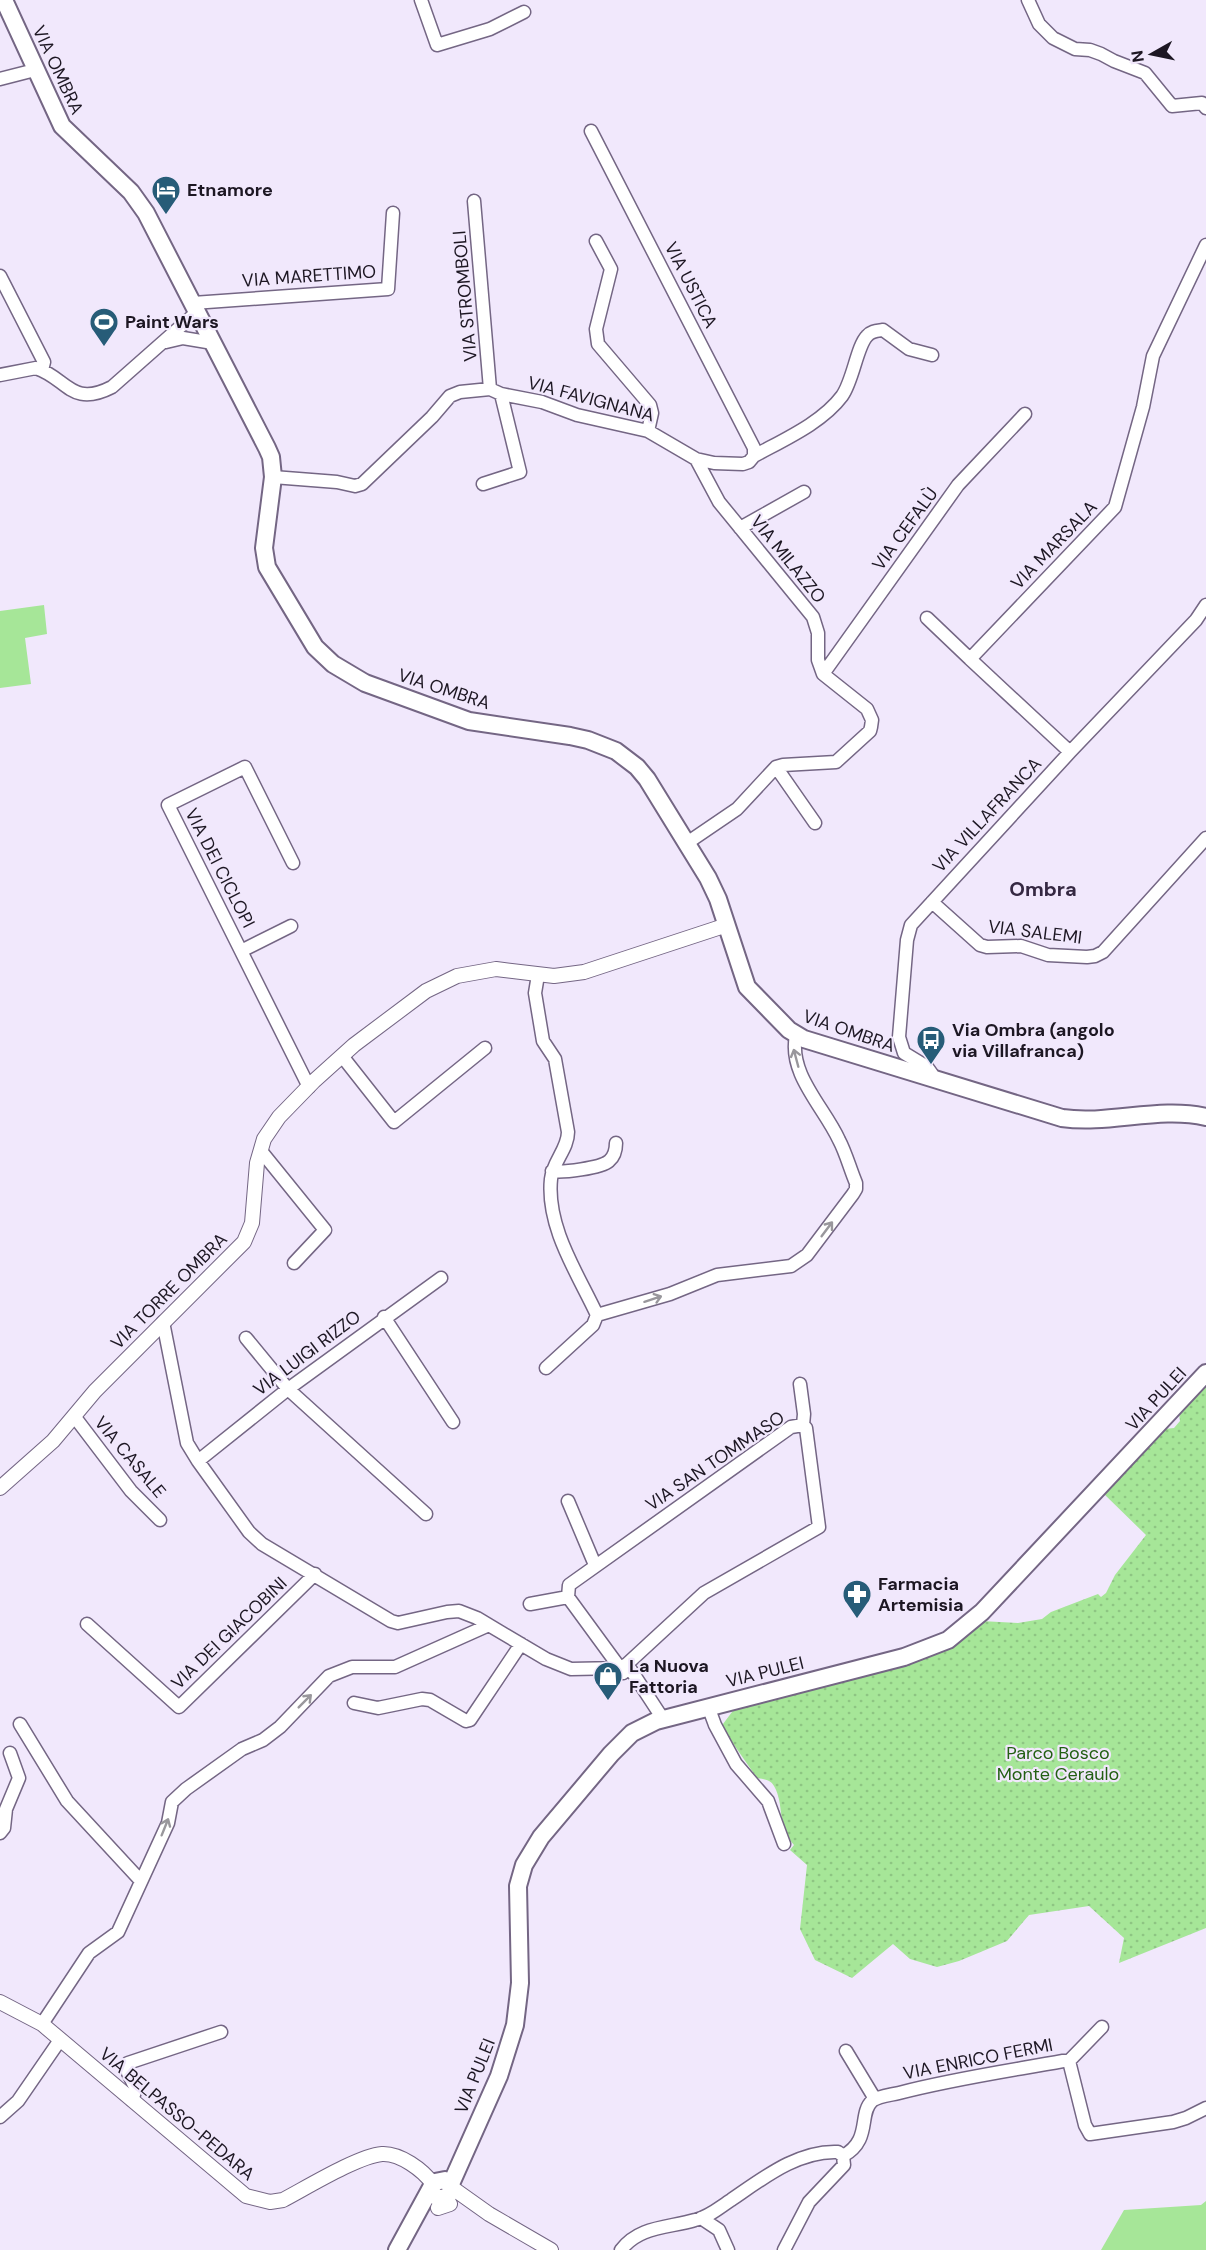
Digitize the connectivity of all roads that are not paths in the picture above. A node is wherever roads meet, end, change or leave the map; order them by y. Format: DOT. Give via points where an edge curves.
graph roads {
  1 [pos="4,0"];
  2 [pos="422,0"];
  3 [pos="1028,0"];
  4 [pos="524,12"];
  5 [pos="35,70"];
  6 [pos="0,80"];
  7 [pos="1206,108"];
  8 [pos="591,131"];
  9 [pos="474,201"];
  10 [pos="393,213"];
  11 [pos="596,241"];
  12 [pos="1206,245"];
  13 [pos="0,276"];
  14 [pos="195,308"];
  15 [pos="162,343"];
  16 [pos="213,343"];
  17 [pos="932,355"];
  18 [pos="42,370"];
  19 [pos="0,375"];
  20 [pos="495,391"];
  21 [pos="1025,414"];
  22 [pos="648,431"];
  23 [pos="754,456"];
  24 [pos="696,459"];
  25 [pos="273,477"];
  26 [pos="483,484"];
  27 [pos="804,492"];
  28 [pos="740,528"];
  29 [pos="1206,605"];
  30 [pos="927,618"];
  31 [pos="970,659"];
  32 [pos="823,674"];
  33 [pos="1070,752"];
  34 [pos="776,767"];
  35 [pos="815,823"];
  36 [pos="1206,838"];
  37 [pos="687,843"];
  38 [pos="294,862"];
  39 [pos="932,902"];
  40 [pos="727,925"];
  41 [pos="291,926"];
  42 [pos="241,951"];
  43 [pos="538,975"];
  44 [pos="796,1036"];
  45 [pos="486,1048"];
  46 [pos="342,1056"];
  47 [pos="931,1079"];
  48 [pos="309,1087"];
  49 [pos="1206,1117"];
  50 [pos="616,1143"];
  51 [pos="261,1151"];
  52 [pos="552,1171"];
  53 [pos="294,1263"];
  54 [pos="441,1278"];
  55 [pos="597,1315"];
  56 [pos="384,1317"];
  57 [pos="163,1322"];
  58 [pos="246,1338"];
  59 [pos="546,1368"];
  60 [pos="1206,1373"];
  61 [pos="800,1384"];
  62 [pos="288,1389"];
  63 [pos="74,1416"];
  64 [pos="453,1422"];
  65 [pos="802,1425"];
  66 [pos="198,1461"];
  67 [pos="0,1488"];
  68 [pos="568,1501"];
  69 [pos="426,1514"];
  70 [pos="160,1520"];
  71 [pos="832,1520"];
  72 [pos="819,1527"];
  73 [pos="595,1565"];
  74 [pos="315,1574"];
  75 [pos="568,1597"];
  76 [pos="530,1605"];
  77 [pos="87,1624"];
  78 [pos="489,1625"];
  79 [pos="521,1644"];
  80 [pos="623,1666"];
  81 [pos="354,1703"];
  82 [pos="708,1707"];
  83 [pos="659,1720"];
  84 [pos="20,1724"];
  85 [pos="10,1753"];
  86 [pos="0,1833"];
  87 [pos="784,1844"];
  88 [pos="140,1880"];
  89 [pos="0,2002"];
  90 [pos="42,2024"];
  91 [pos="1102,2027"];
  92 [pos="221,2032"];
  93 [pos="60,2040"];
  94 [pos="846,2051"];
  95 [pos="1069,2061"];
  96 [pos="875,2099"];
  97 [pos="132,2100"];
  98 [pos="1206,2108"];
  99 [pos="0,2117"];
  100 [pos="843,2156"];
  101 [pos="441,2188"];
  102 [pos="701,2218"];
  103 [pos="399,2250"];
  104 [pos="551,2250"];
  105 [pos="621,2250"];
  106 [pos="728,2250"];
  107 [pos="784,2250"];
  1 -- 5 [label="main road, VIA OMBRA"];
  2 -- 4 [label="street" via="437,45"];
  3 -- 7 [label="street" via="1039,24 1053,39 1145,73 1172,106 1202,103"];
  5 -- 6 [label="street"];
  5 -- 14 [label="main road, VIA OMBRA" via="62,126 138,201"];
  8 -- 23 [label="street, VIA USTICA" via="754,448"];
  9 -- 20 [label="street, VIA STROMBOLI"];
  10 -- 14 [label="street, VIA MARETTIMO" via="388,289"];
  11 -- 22 [label="street" via="611,269 596,337 650,405"];
  12 -- 31 [label="street, VIA MARSALA" via="1153,356 1115,507"];
  13 -- 18 [label="street" via="44,362"];
  14 -- 15 [label="street"];
  14 -- 16 [label="main road, VIA OMBRA"];
  15 -- 16 [label="street" via="183,338"];
  15 -- 18 [label="street" via="112,387 94,394 70,390"];
  16 -- 25 [label="main road, VIA OMBRA" via="267,448"];
  17 -- 23 [label="street, VIA FAVIGNANA" via="909,349 883,330 874,331 862,343 842,396 822,416"];
  18 -- 19 [label="street"];
  20 -- 22 [label="street, VIA FAVIGNANA"];
  20 -- 25 [label="street, VIA FAVIGNANA" via="450,396 362,484"];
  20 -- 26 [label="street, VIA STROMBOLI" via="520,472"];
  21 -- 32 [label="street, VIA CEFALÙ" via="958,485"];
  22 -- 24 [label="street, VIA FAVIGNANA"];
  23 -- 24 [label="street, VIA FAVIGNANA" via="743,464"];
  24 -- 28 [label="street, VIA MILAZZO" via="719,502"];
  25 -- 37 [label="main road, VIA OMBRA" via="264,557 323,656 352,677 458,717 570,736 616,751 647,779"];
  27 -- 28 [label="street"];
  28 -- 32 [label="street, VIA MILAZZO" via="817,625 818,660"];
  29 -- 33 [label="street, VIA VILLAFRANCA"];
  30 -- 31 [label="street"];
  31 -- 33 [label="street"];
  32 -- 34 [label="street" via="867,709 872,720 870,731 836,762"];
  33 -- 39 [label="street, VIA VILLAFRANCA"];
  34 -- 35 [label="street"];
  34 -- 37 [label="street" via="737,809"];
  36 -- 39 [label="street, VIA SALEMI" via="1103,952 1095,956 1048,955 1021,946 980,945"];
  37 -- 40 [label="main road, VIA OMBRA" via="714,887"];
  38 -- 42 [label="street, VIA DEI CICLOPI" via="245,767 168,805"];
  39 -- 47 [label="street, VIA VILLAFRANCA" via="908,932 899,1036 904,1053 927,1067"];
  40 -- 43 [label="street, VIA TORRE OMBRA" via="584,972"];
  40 -- 44 [label="main road, VIA OMBRA" via="747,987"];
  41 -- 42 [label="street"];
  42 -- 48 [label="street, VIA DEI CICLOPI"];
  43 -- 46 [label="street, VIA TORRE OMBRA" via="496,969 448,980 426,991"];
  43 -- 52 [label="street" via="534,993 543,1041 555,1059 568,1132"];
  44 -- 47 [label="main road, VIA OMBRA"];
  55 -- 44 [label="street, one-way" via="717,1275 791,1266 807,1256 853,1194 856,1183 839,1140 795,1059"];
  45 -- 46 [label="street" via="394,1122"];
  46 -- 48 [label="street, VIA TORRE OMBRA"];
  47 -- 49 [label="main road, VIA OMBRA" via="1075,1120 1172,1114"];
  48 -- 51 [label="street, VIA TORRE OMBRA" via="279,1117"];
  50 -- 52 [label="street" via="612,1157 605,1163 561,1173"];
  51 -- 53 [label="street" via="325,1230"];
  51 -- 57 [label="street, VIA TORRE OMBRA" via="252,1222 244,1242"];
  52 -- 55 [label="street" via="553,1215"];
  54 -- 56 [label="street, VIA LUIGI RIZZO"];
  55 -- 59 [label="street" via="593,1325"];
  56 -- 62 [label="street, VIA LUIGI RIZZO"];
  56 -- 64 [label="street"];
  57 -- 63 [label="street, VIA TORRE OMBRA"];
  57 -- 66 [label="street" via="187,1443"];
  58 -- 62 [label="street"];
  60 -- 82 [label="main road, VIA PULEI" via="982,1612 948,1640 904,1657"];
  61 -- 65 [label="street"];
  62 -- 66 [label="street, VIA LUIGI RIZZO"];
  62 -- 69 [label="street"];
  63 -- 67 [label="street, VIA TORRE OMBRA" via="48,1446"];
  63 -- 70 [label="street, VIA CASALE" via="131,1491"];
  65 -- 72 [label="street, VIA SAN TOMMASO" via="806,1428"];
  65 -- 73 [label="street, VIA SAN TOMMASO" via="791,1427"];
  66 -- 74 [label="street" via="249,1532 262,1544"];
  68 -- 73 [label="street"];
  71 -- 72 [label="street"];
  72 -- 80 [label="street" via="704,1593"];
  73 -- 75 [label="street, VIA SAN TOMMASO" via="569,1585"];
  74 -- 77 [label="street, VIA DEI GIACOBINI" via="179,1707"];
  74 -- 78 [label="street" via="391,1621 398,1623 455,1611"];
  75 -- 76 [label="street"];
  75 -- 80 [label="street"];
  78 -- 79 [label="street"];
  88 -- 78 [label="street, one-way" via="168,1823 172,1802 242,1749 280,1727 329,1676 352,1667 395,1667"];
  79 -- 80 [label="street" via="571,1669"];
  79 -- 81 [label="street" via="470,1720 430,1700 378,1708"];
  80 -- 83 [label="street"];
  82 -- 83 [label="main road, VIA PULEI"];
  82 -- 87 [label="street" via="736,1764 768,1801"];
  83 -- 101 [label="main road, VIA PULEI" via="632,1733 611,1754 541,1837 524,1865 518,1886 520,1983 515,2025 499,2076 472,2133 450,2162"];
  84 -- 88 [label="street" via="67,1801"];
  85 -- 86 [label="street" via="19,1778"];
  88 -- 90 [label="street" via="118,1932 89,1953"];
  89 -- 90 [label="street, VIA BELPASSO-PEDARA"];
  90 -- 93 [label="street, VIA BELPASSO-PEDARA"];
  91 -- 95 [label="street"];
  92 -- 97 [label="street" via="128,2063 136,2089"];
  93 -- 97 [label="street, VIA BELPASSO-PEDARA"];
  93 -- 99 [label="street" via="18,2101"];
  94 -- 96 [label="street"];
  95 -- 96 [label="street, VIA ENRICO FERMI"];
  95 -- 98 [label="street, VIA ENRICO FERMI" via="1090,2134 1173,2122"];
  96 -- 100 [label="street" via="868,2108 860,2140"];
  97 -- 101 [label="street, VIA BELPASSO-PEDARA" via="246,2196 270,2202 283,2200 371,2157 392,2155"];
  100 -- 102 [label="street" via="830,2152 805,2156"];
  100 -- 107 [label="street" via="844,2164 809,2202"];
  101 -- 103 [label="main road, VIA PULEI"];
  101 -- 104 [label="street"];
  102 -- 105 [label="street" via="641,2233"];
  102 -- 106 [label="street" via="719,2230"];
}
